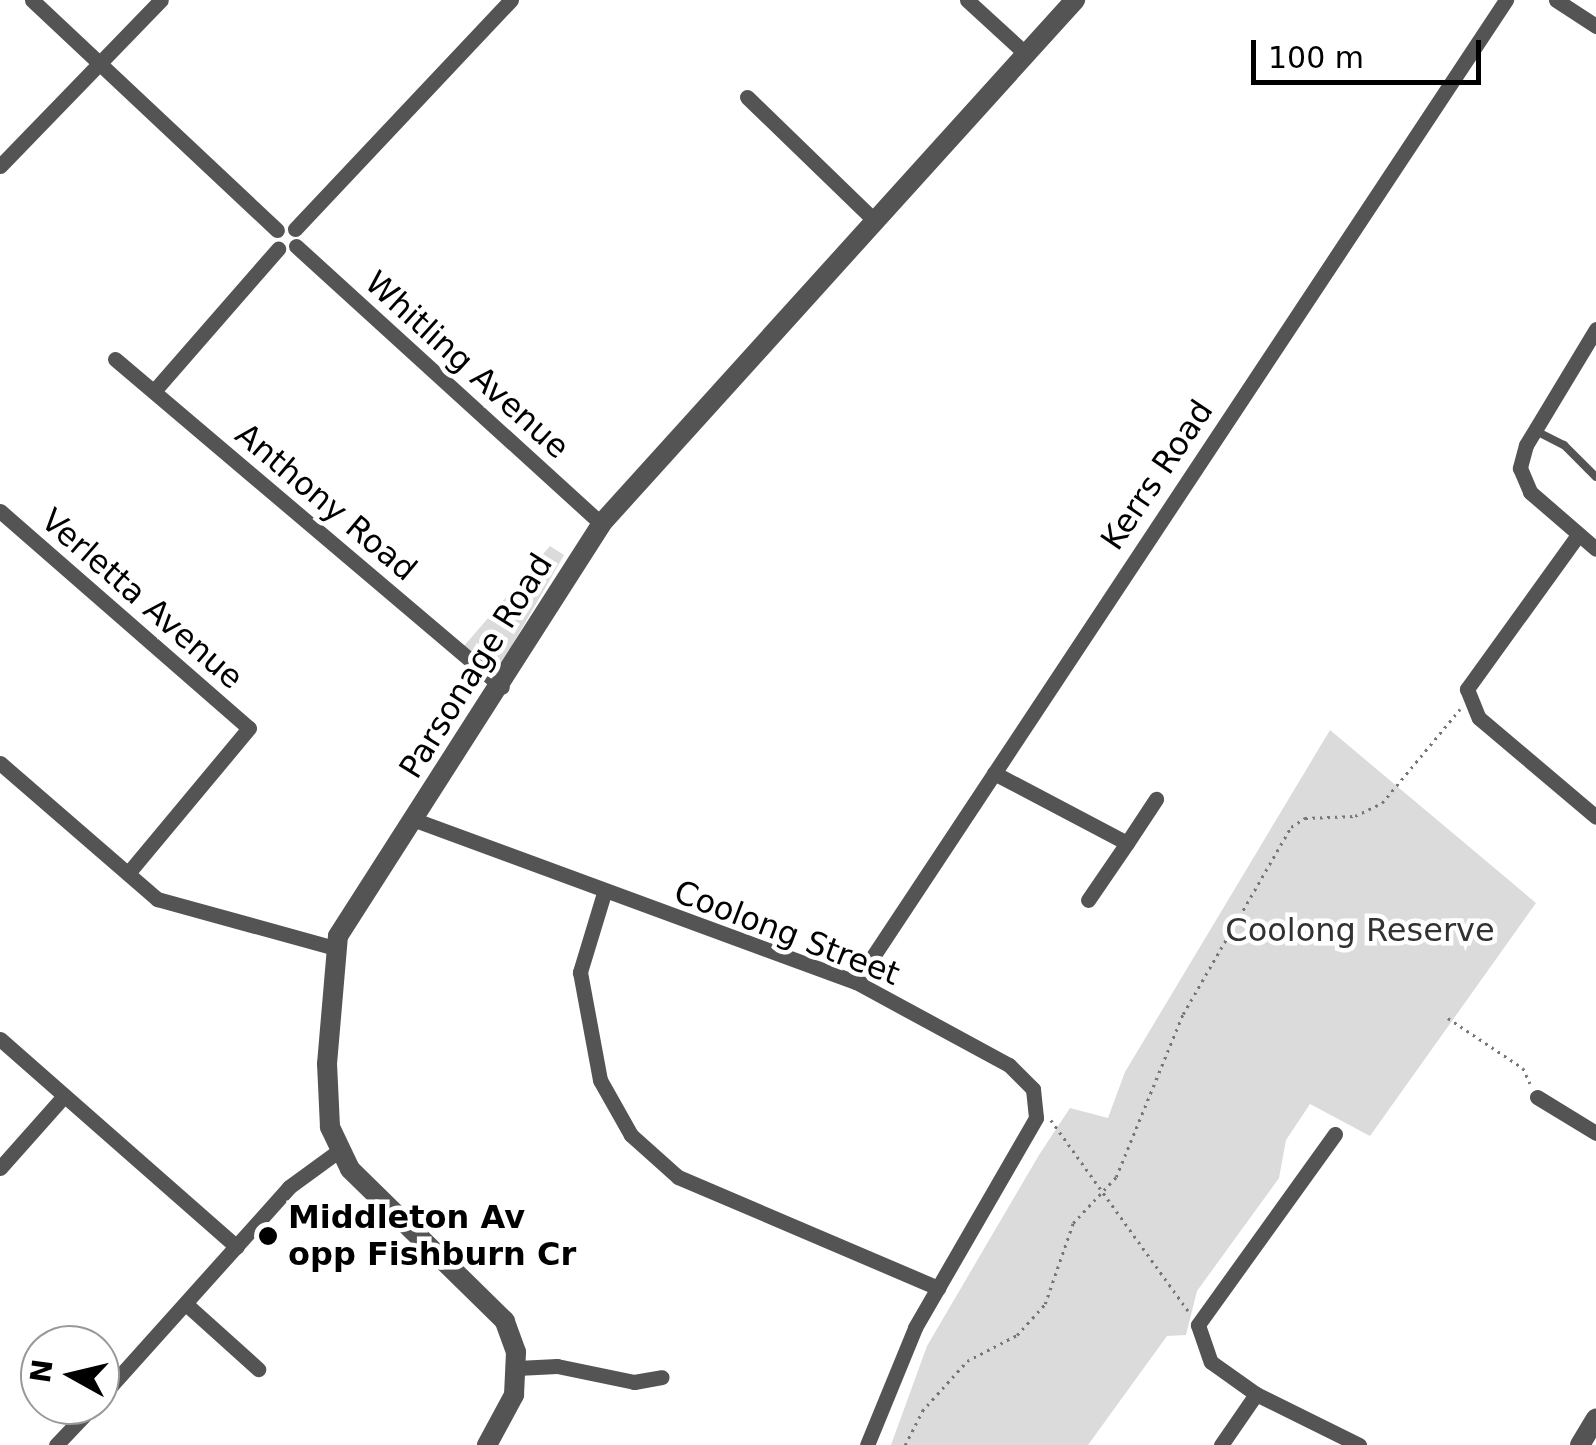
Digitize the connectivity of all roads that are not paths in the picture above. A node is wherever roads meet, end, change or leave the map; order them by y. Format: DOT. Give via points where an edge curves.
graph roads {
  1 [pos="32,0"];
  2 [pos="161,0"];
  3 [pos="512,0"];
  4 [pos="968,0"];
  5 [pos="1075,0"];
  6 [pos="1506,0"];
  7 [pos="1556,0"];
  8 [pos="1596,26"];
  9 [pos="1026,54"];
  10 [pos="97,66"];
  11 [pos="747,97"];
  12 [pos="0,166"];
  13 [pos="874,220"];
  14 [pos="295,229"];
  15 [pos="277,230"];
  16 [pos="296,246"];
  17 [pos="278,249"];
  18 [pos="1596,329"];
  19 [pos="115,359"];
  20 [pos="154,391"];
  21 [pos="1534,430"];
  22 [pos="1596,477"];
  23 [pos="0,511"];
  24 [pos="600,524"];
  25 [pos="1578,535"];
  26 [pos="1596,549"];
  27 [pos="502,687"];
  28 [pos="249,728"];
  29 [pos="268,734"];
  30 [pos="0,763"];
  31 [pos="994,774"];
  32 [pos="1156,799"];
  33 [pos="1596,818"];
  34 [pos="414,820"];
  35 [pos="1126,843"];
  36 [pos="128,873"];
  37 [pos="604,893"];
  38 [pos="1088,900"];
  39 [pos="334,948"];
  40 [pos="856,982"];
  41 [pos="0,1039"];
  42 [pos="64,1096"];
  43 [pos="1537,1098"];
  44 [pos="1596,1133"];
  45 [pos="1335,1134"];
  46 [pos="338,1152"];
  47 [pos="0,1168"];
  48 [pos="237,1248"];
  49 [pos="938,1288"];
  50 [pos="187,1304"];
  51 [pos="518,1368"];
  52 [pos="258,1369"];
  53 [pos="120,1376"];
  54 [pos="662,1378"];
  55 [pos="1256,1394"];
  56 [pos="1596,1418"];
  57 [pos="75,1425"];
  58 [pos="56,1445"];
  59 [pos="487,1445"];
  60 [pos="867,1445"];
  61 [pos="1220,1445"];
  62 [pos="1359,1445"];
  63 [pos="1580,1445"];
  1 -- 10 [label="street"];
  2 -- 10 [label="street"];
  3 -- 14 [label="street"];
  4 -- 9 [label="street"];
  5 -- 9 [label="street, Parsonage Road"];
  6 -- 31 [label="street, Kerrs Road"];
  7 -- 8 [label="street"];
  9 -- 13 [label="street, Parsonage Road"];
  10 -- 12 [label="street"];
  10 -- 15 [label="street"];
  11 -- 13 [label="street"];
  13 -- 24 [label="street, Parsonage Road"];
  14 -- 15 [label="street"];
  14 -- 16 [label="street"];
  15 -- 17 [label="street"];
  16 -- 17 [label="street"];
  16 -- 24 [label="street, Whitling Avenue"];
  17 -- 20 [label="street"];
  18 -- 21 [label="street"];
  19 -- 20 [label="street, Anthony Road"];
  20 -- 27 [label="street, Anthony Road"];
  21 -- 22 [label="lane" via="1564,445"];
  21 -- 25 [label="street" via="1521,456 1522,480"];
  23 -- 28 [label="street, Verletta Avenue"];
  24 -- 27 [label="street, Parsonage Road"];
  25 -- 26 [label="street"];
  25 -- 33 [label="street" via="1467,689 1478,718"];
  27 -- 34 [label="street, Parsonage Road"];
  28 -- 29 [label="street, Verletta Avenue"];
  28 -- 36 [label="street, Verletta Avenue"];
  30 -- 36 [label="street"];
  31 -- 35 [label="street"];
  31 -- 40 [label="street, Kerrs Road"];
  32 -- 35 [label="street"];
  34 -- 37 [label="street, Coolong Street"];
  34 -- 39 [label="street, Parsonage Road"];
  35 -- 38 [label="street"];
  36 -- 39 [label="street" via="157,899"];
  37 -- 40 [label="street, Coolong Street"];
  37 -- 49 [label="street" via="580,972 600,1080 631,1135 678,1177"];
  39 -- 46 [label="street, Parsonage Road" via="327,1111"];
  40 -- 49 [label="street, Coolong Street" via="1009,1065 1033,1088 1036,1118"];
  41 -- 42 [label="street"];
  42 -- 47 [label="street"];
  42 -- 48 [label="street"];
  43 -- 44 [label="street"];
  45 -- 55 [label="street" via="1198,1325 1210,1362"];
  46 -- 48 [label="street" via="304,1172"];
  46 -- 51 [label="street" via="494,1305"];
  48 -- 50 [label="street"];
  49 -- 60 [label="street" via="907,1344"];
  50 -- 52 [label="street"];
  50 -- 53 [label="street"];
  51 -- 54 [label="street" via="556,1366 634,1382"];
  51 -- 59 [label="street" via="506,1418"];
  55 -- 61 [label="street"];
  55 -- 62 [label="street"];
  56 -- 63 [label="street"];
  57 -- 58 [label="street"];
}
